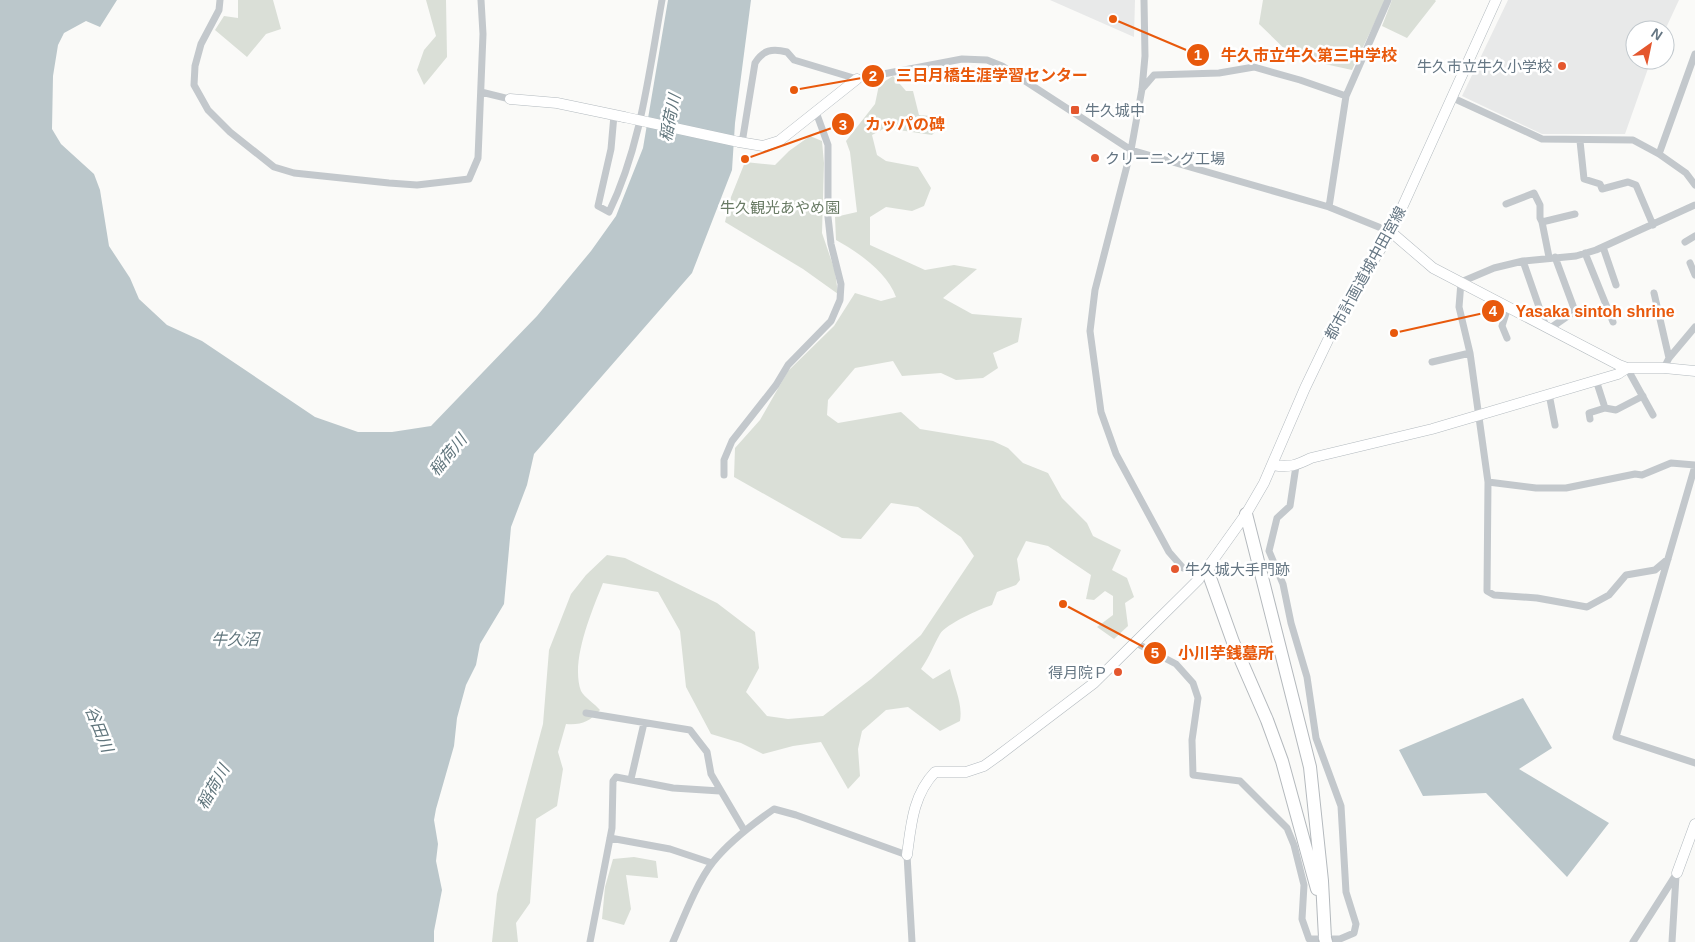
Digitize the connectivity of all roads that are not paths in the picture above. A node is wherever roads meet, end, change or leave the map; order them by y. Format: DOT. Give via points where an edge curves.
graph roads {
  1 [pos="220,0"];
  2 [pos="481,0"];
  3 [pos="662,0"];
  4 [pos="1144,0"];
  5 [pos="1388,0"];
  6 [pos="1496,0"];
  7 [pos="1695,54"];
  8 [pos="857,79"];
  9 [pos="1142,89"];
  10 [pos="481,92"];
  11 [pos="1346,96"];
  12 [pos="1453,98"];
  13 [pos="510,99"];
  14 [pos="816,112"];
  15 [pos="614,115"];
  16 [pos="1580,141"];
  17 [pos="741,142"];
  18 [pos="1131,150"];
  19 [pos="1659,154"];
  20 [pos="1695,185"];
  21 [pos="1506,204"];
  22 [pos="1695,205"];
  23 [pos="1329,207"];
  24 [pos="1575,214"];
  25 [pos="1542,222"];
  26 [pos="1653,225"];
  27 [pos="1391,232"];
  28 [pos="1695,236"];
  29 [pos="1685,242"];
  30 [pos="1603,247"];
  31 [pos="1585,253"];
  32 [pos="1552,257"];
  33 [pos="1522,261"];
  34 [pos="1690,263"];
  35 [pos="1695,275"];
  36 [pos="1461,282"];
  37 [pos="1616,285"];
  38 [pos="1654,293"];
  39 [pos="1508,307"];
  40 [pos="1612,322"];
  41 [pos="1695,326"];
  42 [pos="1548,328"];
  43 [pos="1507,338"];
  44 [pos="1470,353"];
  45 [pos="1432,362"];
  46 [pos="1666,362"];
  47 [pos="1627,368"];
  48 [pos="1695,371"];
  49 [pos="1596,380"];
  50 [pos="1549,394"];
  51 [pos="1643,396"];
  52 [pos="1605,408"];
  53 [pos="1653,415"];
  54 [pos="1477,416"];
  55 [pos="1590,419"];
  56 [pos="1555,425"];
  57 [pos="1273,464"];
  58 [pos="1296,466"];
  59 [pos="1695,466"];
  60 [pos="724,475"];
  61 [pos="1488,482"];
  62 [pos="1246,514"];
  63 [pos="1668,559"];
  64 [pos="1205,572"];
  65 [pos="1134,642"];
  66 [pos="586,713"];
  67 [pos="644,723"];
  68 [pos="1695,763"];
  69 [pos="631,779"];
  70 [pos="720,791"];
  71 [pos="1695,824"];
  72 [pos="744,830"];
  73 [pos="610,838"];
  74 [pos="907,855"];
  75 [pos="712,864"];
  76 [pos="1677,873"];
  77 [pos="1322,911"];
  78 [pos="1326,940"];
  79 [pos="590,942"];
  80 [pos="673,942"];
  81 [pos="912,942"];
  82 [pos="1633,942"];
  83 [pos="1672,942"];
  1 -- 10 [label="street" via="219,10 201,44 194,66 194,85 208,110 274,167 294,173 389,183 469,179 478,158"];
  2 -- 10 [label="street"];
  3 -- 15 [label="street" via="634,148 609,212 598,206 612,149"];
  4 -- 9 [label="street"];
  5 -- 11 [label="street"];
  6 -- 12 [label="street, 都市計画道城中田宮線"];
  7 -- 19 [label="street"];
  8 -- 14 [label="street"];
  8 -- 17 [label="street" via="794,60 787,52 777,49 760,54 754,63"];
  8 -- 18 [label="street" via="962,58 987,60 1002,66"];
  9 -- 11 [label="street" via="1154,75 1219,73 1254,67"];
  9 -- 18 [label="street"];
  10 -- 13 [label="street"];
  11 -- 23 [label="street"];
  12 -- 16 [label="street" via="1542,139"];
  12 -- 27 [label="street, 都市計画道城中田宮線"];
  13 -- 15 [label="street" via="557,103"];
  14 -- 17 [label="street" via="779,141 763,146"];
  14 -- 60 [label="street" via="828,145 830,244 841,284 840,300 831,321 788,365 732,441 724,460"];
  15 -- 17 [label="street, bridge"];
  16 -- 19 [label="street" via="1633,140"];
  16 -- 26 [label="street" via="1584,179 1600,184 1602,189 1628,182 1636,184"];
  18 -- 23 [label="street"];
  18 -- 64 [label="street" via="1095,290 1090,331 1101,412 1116,454 1169,552 1183,568"];
  19 -- 20 [label="street" via="1686,173"];
  21 -- 25 [label="street" via="1534,193 1540,205"];
  22 -- 26 [label="street"];
  23 -- 27 [label="street"];
  24 -- 25 [label="street"];
  25 -- 32 [label="street"];
  26 -- 30 [label="street"];
  27 -- 36 [label="street" via="1433,268"];
  27 -- 57 [label="street, 都市計画道城中田宮線" via="1340,315"];
  28 -- 29 [label="street"];
  30 -- 31 [label="street"];
  30 -- 37 [label="street"];
  31 -- 32 [label="street"];
  31 -- 40 [label="street"];
  32 -- 33 [label="street"];
  32 -- 42 [label="street" via="1575,311"];
  33 -- 36 [label="street"];
  33 -- 42 [label="street"];
  34 -- 35 [label="street"];
  36 -- 39 [label="street"];
  36 -- 44 [label="street" via="1459,307"];
  38 -- 46 [label="street"];
  39 -- 42 [label="street"];
  39 -- 43 [label="street" via="1502,326"];
  41 -- 46 [label="street"];
  42 -- 47 [label="street"];
  44 -- 45 [label="street"];
  44 -- 54 [label="street"];
  46 -- 47 [label="street"];
  46 -- 48 [label="street"];
  47 -- 49 [label="street"];
  47 -- 51 [label="street"];
  49 -- 50 [label="street"];
  49 -- 52 [label="street"];
  50 -- 54 [label="street"];
  50 -- 56 [label="street"];
  51 -- 52 [label="street" via="1616,410"];
  51 -- 53 [label="street"];
  52 -- 55 [label="street" via="1589,413"];
  54 -- 58 [label="street" via="1311,458"];
  54 -- 61 [label="street"];
  57 -- 58 [label="street" via="1287,468"];
  57 -- 62 [label="street, 都市計画道城中田宮線"];
  58 -- 65 [label="street" via="1290,506 1277,518 1269,551 1283,584 1307,677 1316,738 1341,806 1346,892 1356,924 1354,933 1340,939 1309,939 1302,919 1304,885 1287,828 1240,781 1193,775 1192,740 1198,698 1194,683 1176,664"];
  59 -- 61 [label="street" via="1671,463 1642,475 1566,488"];
  59 -- 63 [label="street"];
  61 -- 63 [label="street" via="1487,591 1494,595 1588,607 1609,595 1626,575 1655,570"];
  62 -- 64 [label="street, 都市計画道城中田宮線"];
  62 -- 77 [label="highway" via="1310,767"];
  63 -- 68 [label="street" via="1616,737"];
  64 -- 65 [label="street, 都市計画道城中田宮線"];
  64 -- 77 [label="highway" via="1282,761"];
  65 -- 74 [label="street, 都市計画道城中田宮線" via="1094,683 984,766 966,772 935,772 917,799"];
  66 -- 67 [label="street"];
  67 -- 69 [label="street"];
  67 -- 70 [label="street" via="690,730 707,752 711,774"];
  69 -- 70 [label="street" via="673,788"];
  69 -- 73 [label="street" via="616,777 613,781"];
  70 -- 72 [label="street"];
  71 -- 76 [label="street"];
  72 -- 74 [label="street" via="774,810"];
  72 -- 75 [label="street"];
  73 -- 75 [label="street" via="670,849"];
  73 -- 79 [label="street"];
  74 -- 81 [label="street"];
  75 -- 80 [label="street"];
  76 -- 82 [label="street"];
  76 -- 83 [label="street"];
  77 -- 78 [label="highway"];
}
